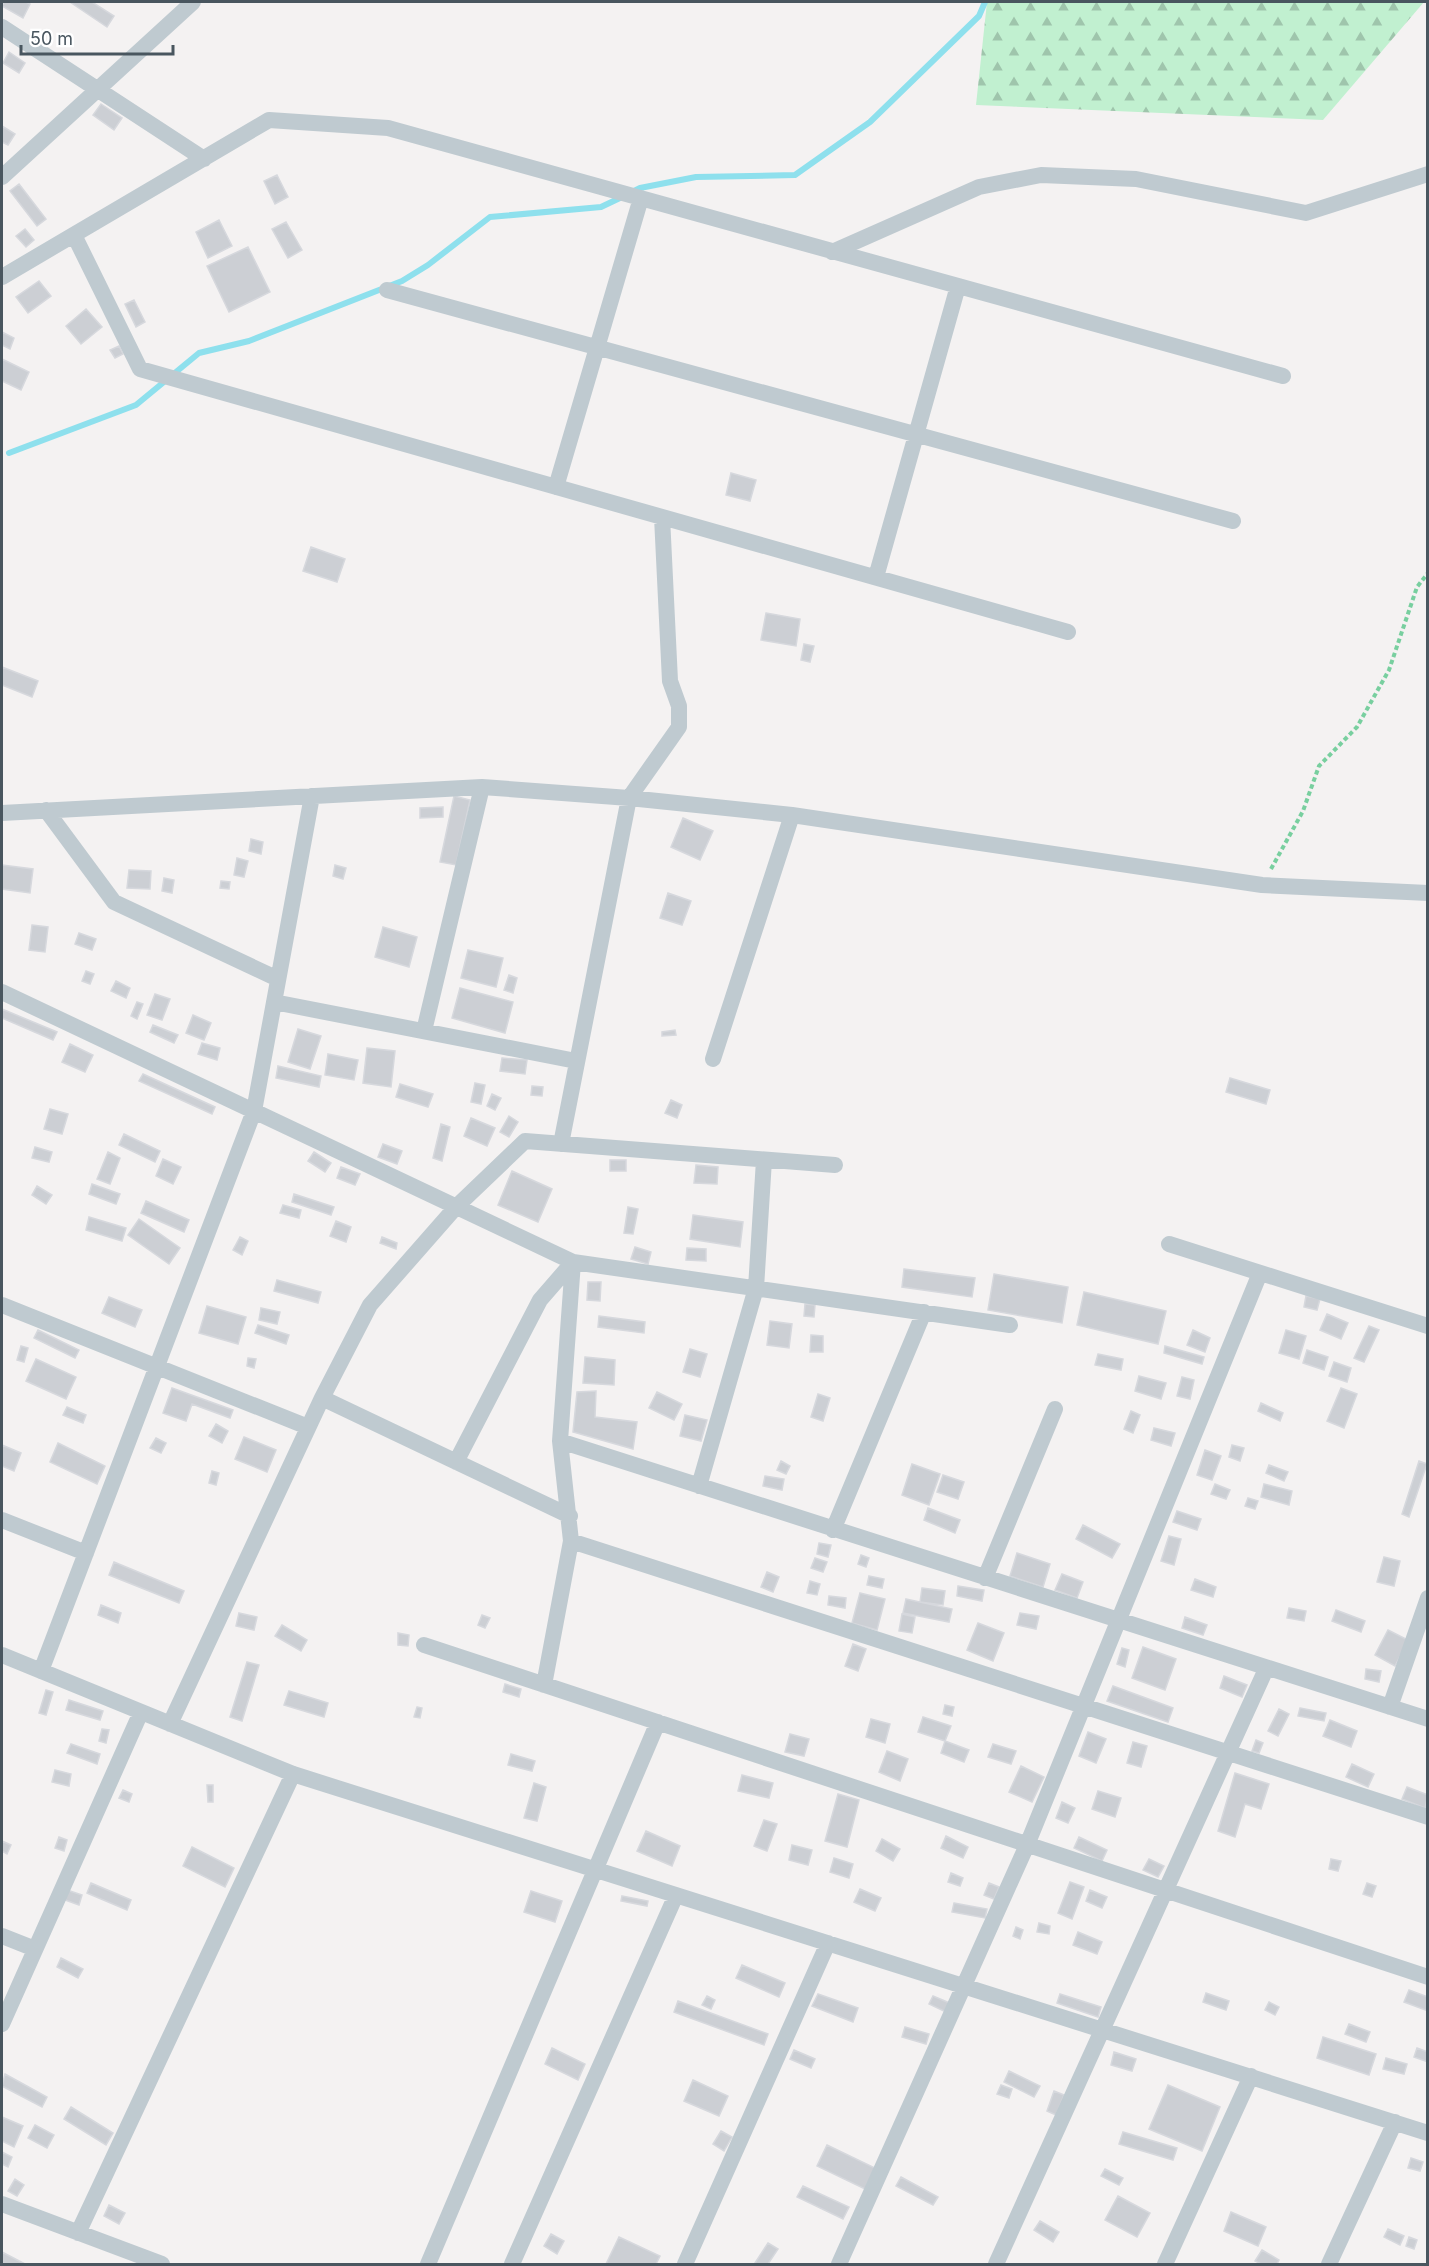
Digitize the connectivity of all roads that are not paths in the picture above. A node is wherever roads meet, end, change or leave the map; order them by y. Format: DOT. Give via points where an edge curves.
graph roads {
  1 [pos="193,2"];
  2 [pos="2,27"];
  3 [pos="97,89"];
  4 [pos="204,159"];
  5 [pos="1428,174"];
  6 [pos="2,177"];
  7 [pos="641,198"];
  8 [pos="74,235"];
  9 [pos="832,252"];
  10 [pos="2,277"];
  11 [pos="958,286"];
  12 [pos="387,290"];
  13 [pos="597,347"];
  14 [pos="1283,376"];
  15 [pos="916,435"];
  16 [pos="556,487"];
  17 [pos="662,517"];
  18 [pos="1233,521"];
  19 [pos="876,578"];
  20 [pos="1068,632"];
  21 [pos="482,787"];
  22 [pos="312,796"];
  23 [pos="629,798"];
  24 [pos="46,810"];
  25 [pos="2,813"];
  26 [pos="792,815"];
  27 [pos="1428,892"];
  28 [pos="278,979"];
  29 [pos="2,992"];
  30 [pos="274,1002"];
  31 [pos="424,1031"];
  32 [pos="713,1059"];
  33 [pos="576,1061"];
  34 [pos="254,1111"];
  35 [pos="561,1144"];
  36 [pos="764,1160"];
  37 [pos="835,1165"];
  38 [pos="456,1207"];
  39 [pos="1169,1244"];
  40 [pos="573,1262"];
  41 [pos="1260,1273"];
  42 [pos="756,1288"];
  43 [pos="2,1305"];
  44 [pos="924,1312"];
  45 [pos="1010,1324"];
  46 [pos="1428,1326"];
  47 [pos="157,1367"];
  48 [pos="322,1398"];
  49 [pos="1055,1409"];
  50 [pos="308,1427"];
  51 [pos="560,1442"];
  52 [pos="456,1462"];
  53 [pos="699,1486"];
  54 [pos="570,1516"];
  55 [pos="2,1520"];
  56 [pos="833,1530"];
  57 [pos="571,1541"];
  58 [pos="86,1553"];
  59 [pos="985,1578"];
  60 [pos="1428,1598"];
  61 [pos="1118,1621"];
  62 [pos="424,1646"];
  63 [pos="2,1655"];
  64 [pos="1266,1668"];
  65 [pos="41,1671"];
  66 [pos="544,1685"];
  67 [pos="1083,1707"];
  68 [pos="1390,1707"];
  69 [pos="141,1712"];
  70 [pos="1428,1719"];
  71 [pos="658,1722"];
  72 [pos="170,1724"];
  73 [pos="1227,1754"];
  74 [pos="293,1774"];
  75 [pos="1428,1817"];
  76 [pos="1027,1845"];
  77 [pos="595,1870"];
  78 [pos="1165,1891"];
  79 [pos="676,1895"];
  80 [pos="2,1936"];
  81 [pos="828,1943"];
  82 [pos="35,1949"];
  83 [pos="1428,1977"];
  84 [pos="964,1986"];
  85 [pos="2,2024"];
  86 [pos="1103,2029"];
  87 [pos="1251,2076"];
  88 [pos="1395,2122"];
  89 [pos="1428,2133"];
  90 [pos="2,2204"];
  91 [pos="78,2233"];
  92 [pos="136,2260"];
  93 [pos="162,2265"];
  94 [pos="428,2265"];
  95 [pos="512,2265"];
  96 [pos="685,2265"];
  97 [pos="839,2265"];
  98 [pos="996,2265"];
  99 [pos="1165,2265"];
  100 [pos="1329,2265"];
  1 -- 3 [label="street"];
  2 -- 3 [label="street"];
  3 -- 4 [label="street"];
  3 -- 6 [label="street"];
  4 -- 7 [label="street" via="269,120 388,128"];
  4 -- 8 [label="street"];
  5 -- 9 [label="street" via="1306,213 1136,179 1041,175 979,187"];
  7 -- 9 [label="street"];
  7 -- 13 [label="street"];
  8 -- 10 [label="street"];
  8 -- 16 [label="street" via="140,369"];
  9 -- 11 [label="street"];
  11 -- 14 [label="street"];
  11 -- 15 [label="street"];
  12 -- 13 [label="street"];
  13 -- 15 [label="street"];
  13 -- 16 [label="street"];
  15 -- 18 [label="street"];
  15 -- 19 [label="street"];
  16 -- 17 [label="street"];
  17 -- 19 [label="street"];
  17 -- 23 [label="street" via="670,681 679,706 679,727"];
  19 -- 20 [label="street"];
  21 -- 22 [label="street"];
  21 -- 23 [label="street"];
  21 -- 31 [label="street"];
  22 -- 24 [label="street"];
  22 -- 28 [label="street"];
  23 -- 26 [label="street"];
  23 -- 33 [label="street"];
  24 -- 25 [label="street"];
  24 -- 28 [label="street" via="114,902"];
  26 -- 27 [label="street" via="1262,885"];
  26 -- 32 [label="street"];
  28 -- 30 [label="street"];
  29 -- 34 [label="street"];
  30 -- 31 [label="street"];
  30 -- 34 [label="street"];
  31 -- 33 [label="street"];
  33 -- 35 [label="street"];
  34 -- 38 [label="street"];
  34 -- 47 [label="street"];
  35 -- 36 [label="street"];
  35 -- 38 [label="street" via="525,1141"];
  36 -- 37 [label="street"];
  36 -- 42 [label="street"];
  38 -- 40 [label="street"];
  38 -- 48 [label="street" via="370,1305"];
  39 -- 41 [label="street"];
  40 -- 42 [label="street"];
  40 -- 51 [label="street"];
  40 -- 52 [label="street" via="540,1300"];
  41 -- 46 [label="street"];
  41 -- 61 [label="street"];
  42 -- 44 [label="street"];
  42 -- 53 [label="street"];
  43 -- 47 [label="street"];
  44 -- 45 [label="street"];
  44 -- 56 [label="street"];
  47 -- 50 [label="street"];
  47 -- 58 [label="street"];
  48 -- 50 [label="street"];
  48 -- 52 [label="street"];
  49 -- 59 [label="street"];
  50 -- 72 [label="street"];
  51 -- 53 [label="street"];
  51 -- 54 [label="street"];
  52 -- 54 [label="street"];
  53 -- 56 [label="street"];
  54 -- 57 [label="street"];
  55 -- 58 [label="street"];
  56 -- 59 [label="street"];
  57 -- 66 [label="street"];
  57 -- 67 [label="street"];
  58 -- 65 [label="street"];
  59 -- 61 [label="street"];
  60 -- 68 [label="street"];
  61 -- 64 [label="street"];
  61 -- 67 [label="street"];
  62 -- 66 [label="street"];
  63 -- 65 [label="street"];
  64 -- 68 [label="street"];
  64 -- 73 [label="street"];
  65 -- 69 [label="street"];
  66 -- 71 [label="street"];
  67 -- 73 [label="street"];
  67 -- 76 [label="street"];
  68 -- 70 [label="street"];
  69 -- 72 [label="street"];
  69 -- 82 [label="street"];
  71 -- 76 [label="street"];
  71 -- 77 [label="street"];
  72 -- 74 [label="street"];
  73 -- 75 [label="street"];
  73 -- 78 [label="street"];
  74 -- 77 [label="street"];
  74 -- 91 [label="street"];
  76 -- 78 [label="street"];
  76 -- 84 [label="street"];
  77 -- 79 [label="street"];
  77 -- 94 [label="street"];
  78 -- 83 [label="street"];
  78 -- 86 [label="street"];
  79 -- 81 [label="street"];
  79 -- 95 [label="street"];
  80 -- 82 [label="street"];
  81 -- 84 [label="street"];
  81 -- 96 [label="street"];
  82 -- 85 [label="street"];
  84 -- 86 [label="street"];
  84 -- 97 [label="street"];
  86 -- 87 [label="street"];
  86 -- 98 [label="street"];
  87 -- 88 [label="street"];
  87 -- 99 [label="street"];
  88 -- 89 [label="street"];
  88 -- 100 [label="street"];
  90 -- 91 [label="street"];
  91 -- 92 [label="street"];
  92 -- 93 [label="street"];
}
